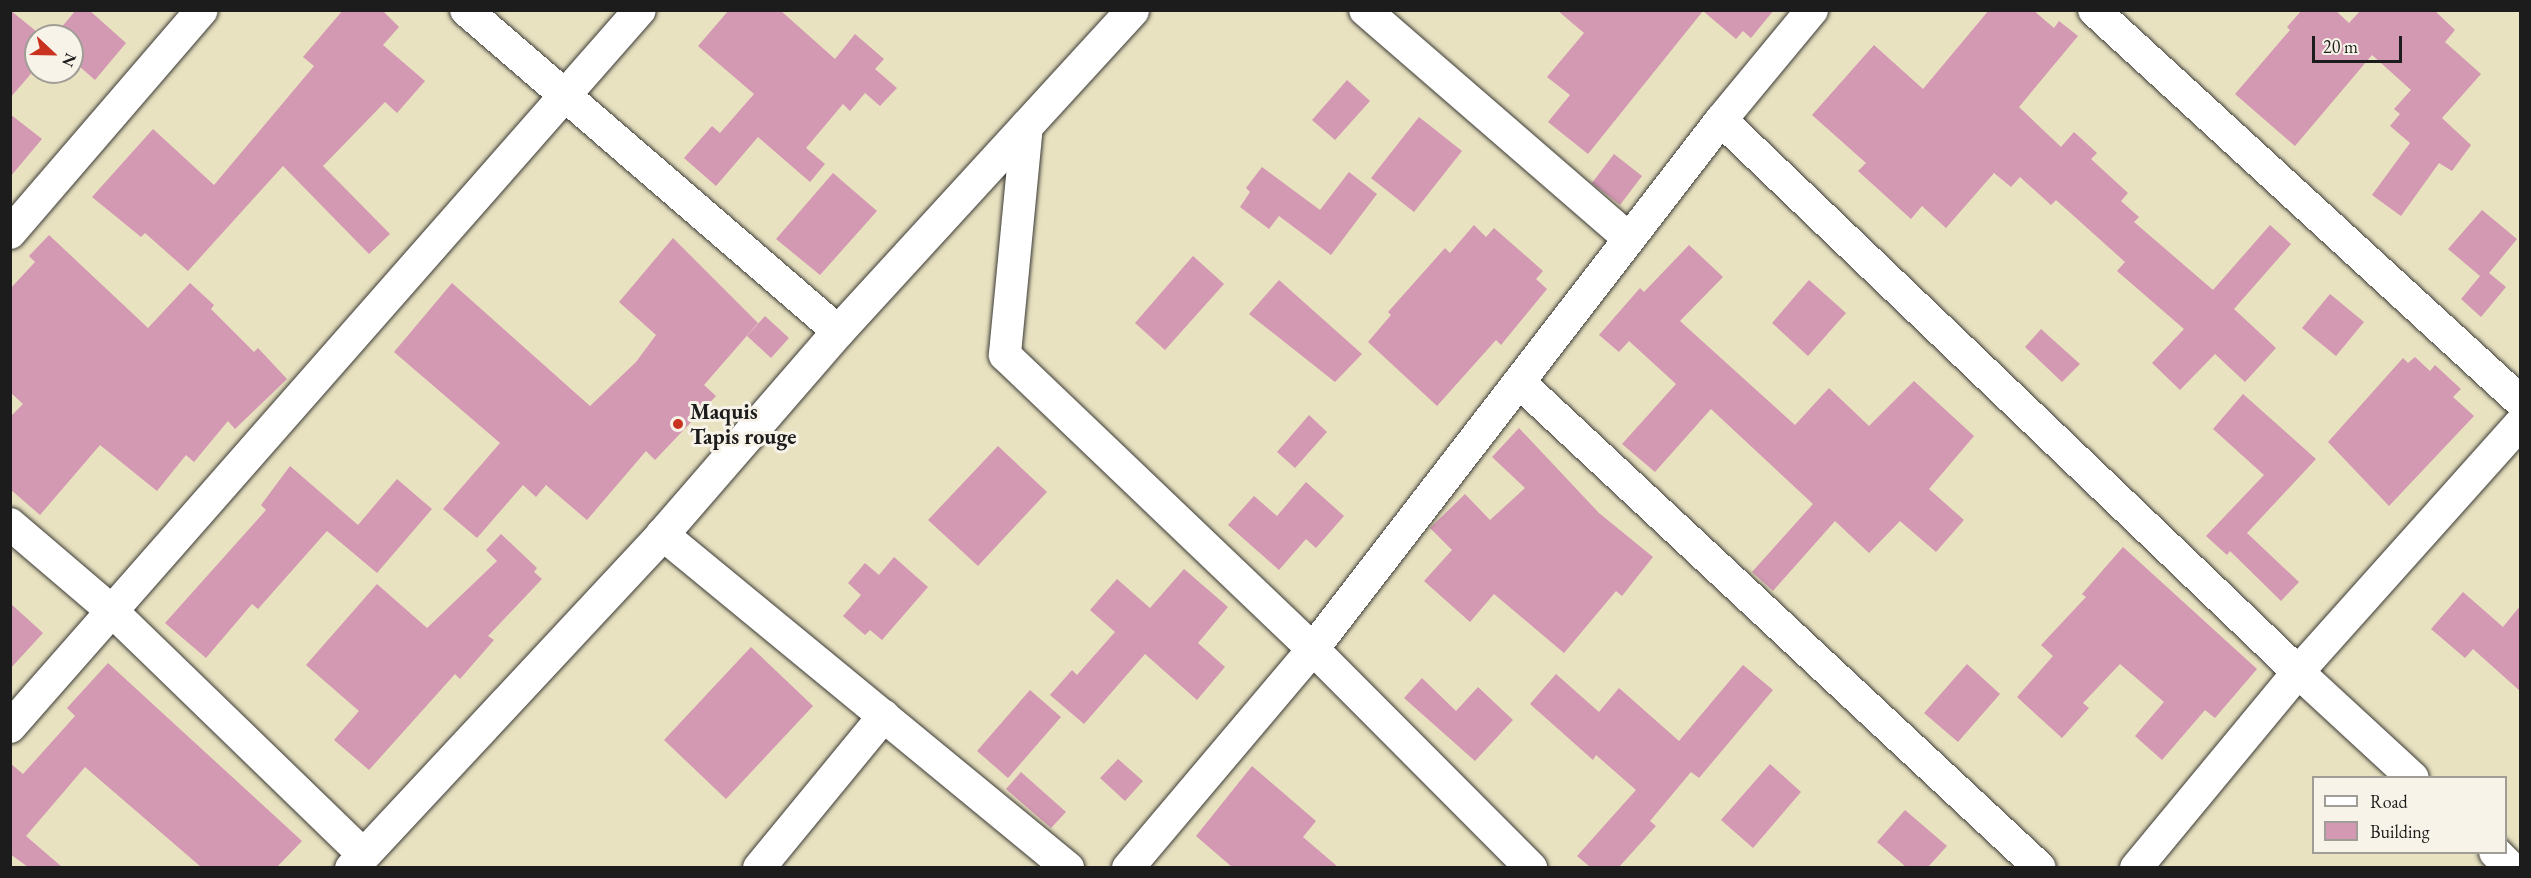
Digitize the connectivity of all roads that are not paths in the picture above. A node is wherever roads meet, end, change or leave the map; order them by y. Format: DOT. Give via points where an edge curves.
graph roads {
  1 [pos="202,10"];
  2 [pos="466,10"];
  3 [pos="640,10"];
  4 [pos="1132,10"];
  5 [pos="1365,10"];
  6 [pos="1812,10"];
  7 [pos="2094,10"];
  8 [pos="564,96"];
  9 [pos="1721,120"];
  10 [pos="1027,125"];
  11 [pos="10,233"];
  12 [pos="1629,239"];
  13 [pos="838,331"];
  14 [pos="1519,382"];
  15 [pos="2520,401"];
  16 [pos="2520,424"];
  17 [pos="10,524"];
  18 [pos="662,534"];
  19 [pos="112,611"];
  20 [pos="1313,649"];
  21 [pos="2298,672"];
  22 [pos="884,716"];
  23 [pos="10,727"];
  24 [pos="2412,776"];
  25 [pos="2497,854"];
  26 [pos="357,861"];
  27 [pos="759,867"];
  28 [pos="1068,867"];
  29 [pos="1128,867"];
  30 [pos="1531,867"];
  31 [pos="2040,867"];
  32 [pos="2136,867"];
  33 [pos="2511,867"];
  1 -- 11 [label="street"];
  2 -- 8 [label="street"];
  3 -- 8 [label="street"];
  4 -- 10 [label="street"];
  5 -- 12 [label="street"];
  6 -- 9 [label="street"];
  7 -- 15 [label="street"];
  8 -- 13 [label="street"];
  8 -- 19 [label="street"];
  9 -- 12 [label="street"];
  9 -- 21 [label="street"];
  10 -- 13 [label="street"];
  10 -- 20 [label="street" via="1005,355"];
  12 -- 14 [label="street"];
  13 -- 18 [label="street"];
  14 -- 20 [label="street"];
  14 -- 31 [label="street"];
  16 -- 21 [label="street"];
  17 -- 19 [label="street"];
  18 -- 22 [label="street"];
  18 -- 26 [label="street"];
  19 -- 23 [label="street"];
  19 -- 26 [label="street"];
  20 -- 29 [label="street"];
  20 -- 30 [label="street"];
  21 -- 24 [label="street"];
  21 -- 32 [label="street"];
  22 -- 27 [label="street"];
  22 -- 28 [label="street"];
  25 -- 33 [label="street"];
}
